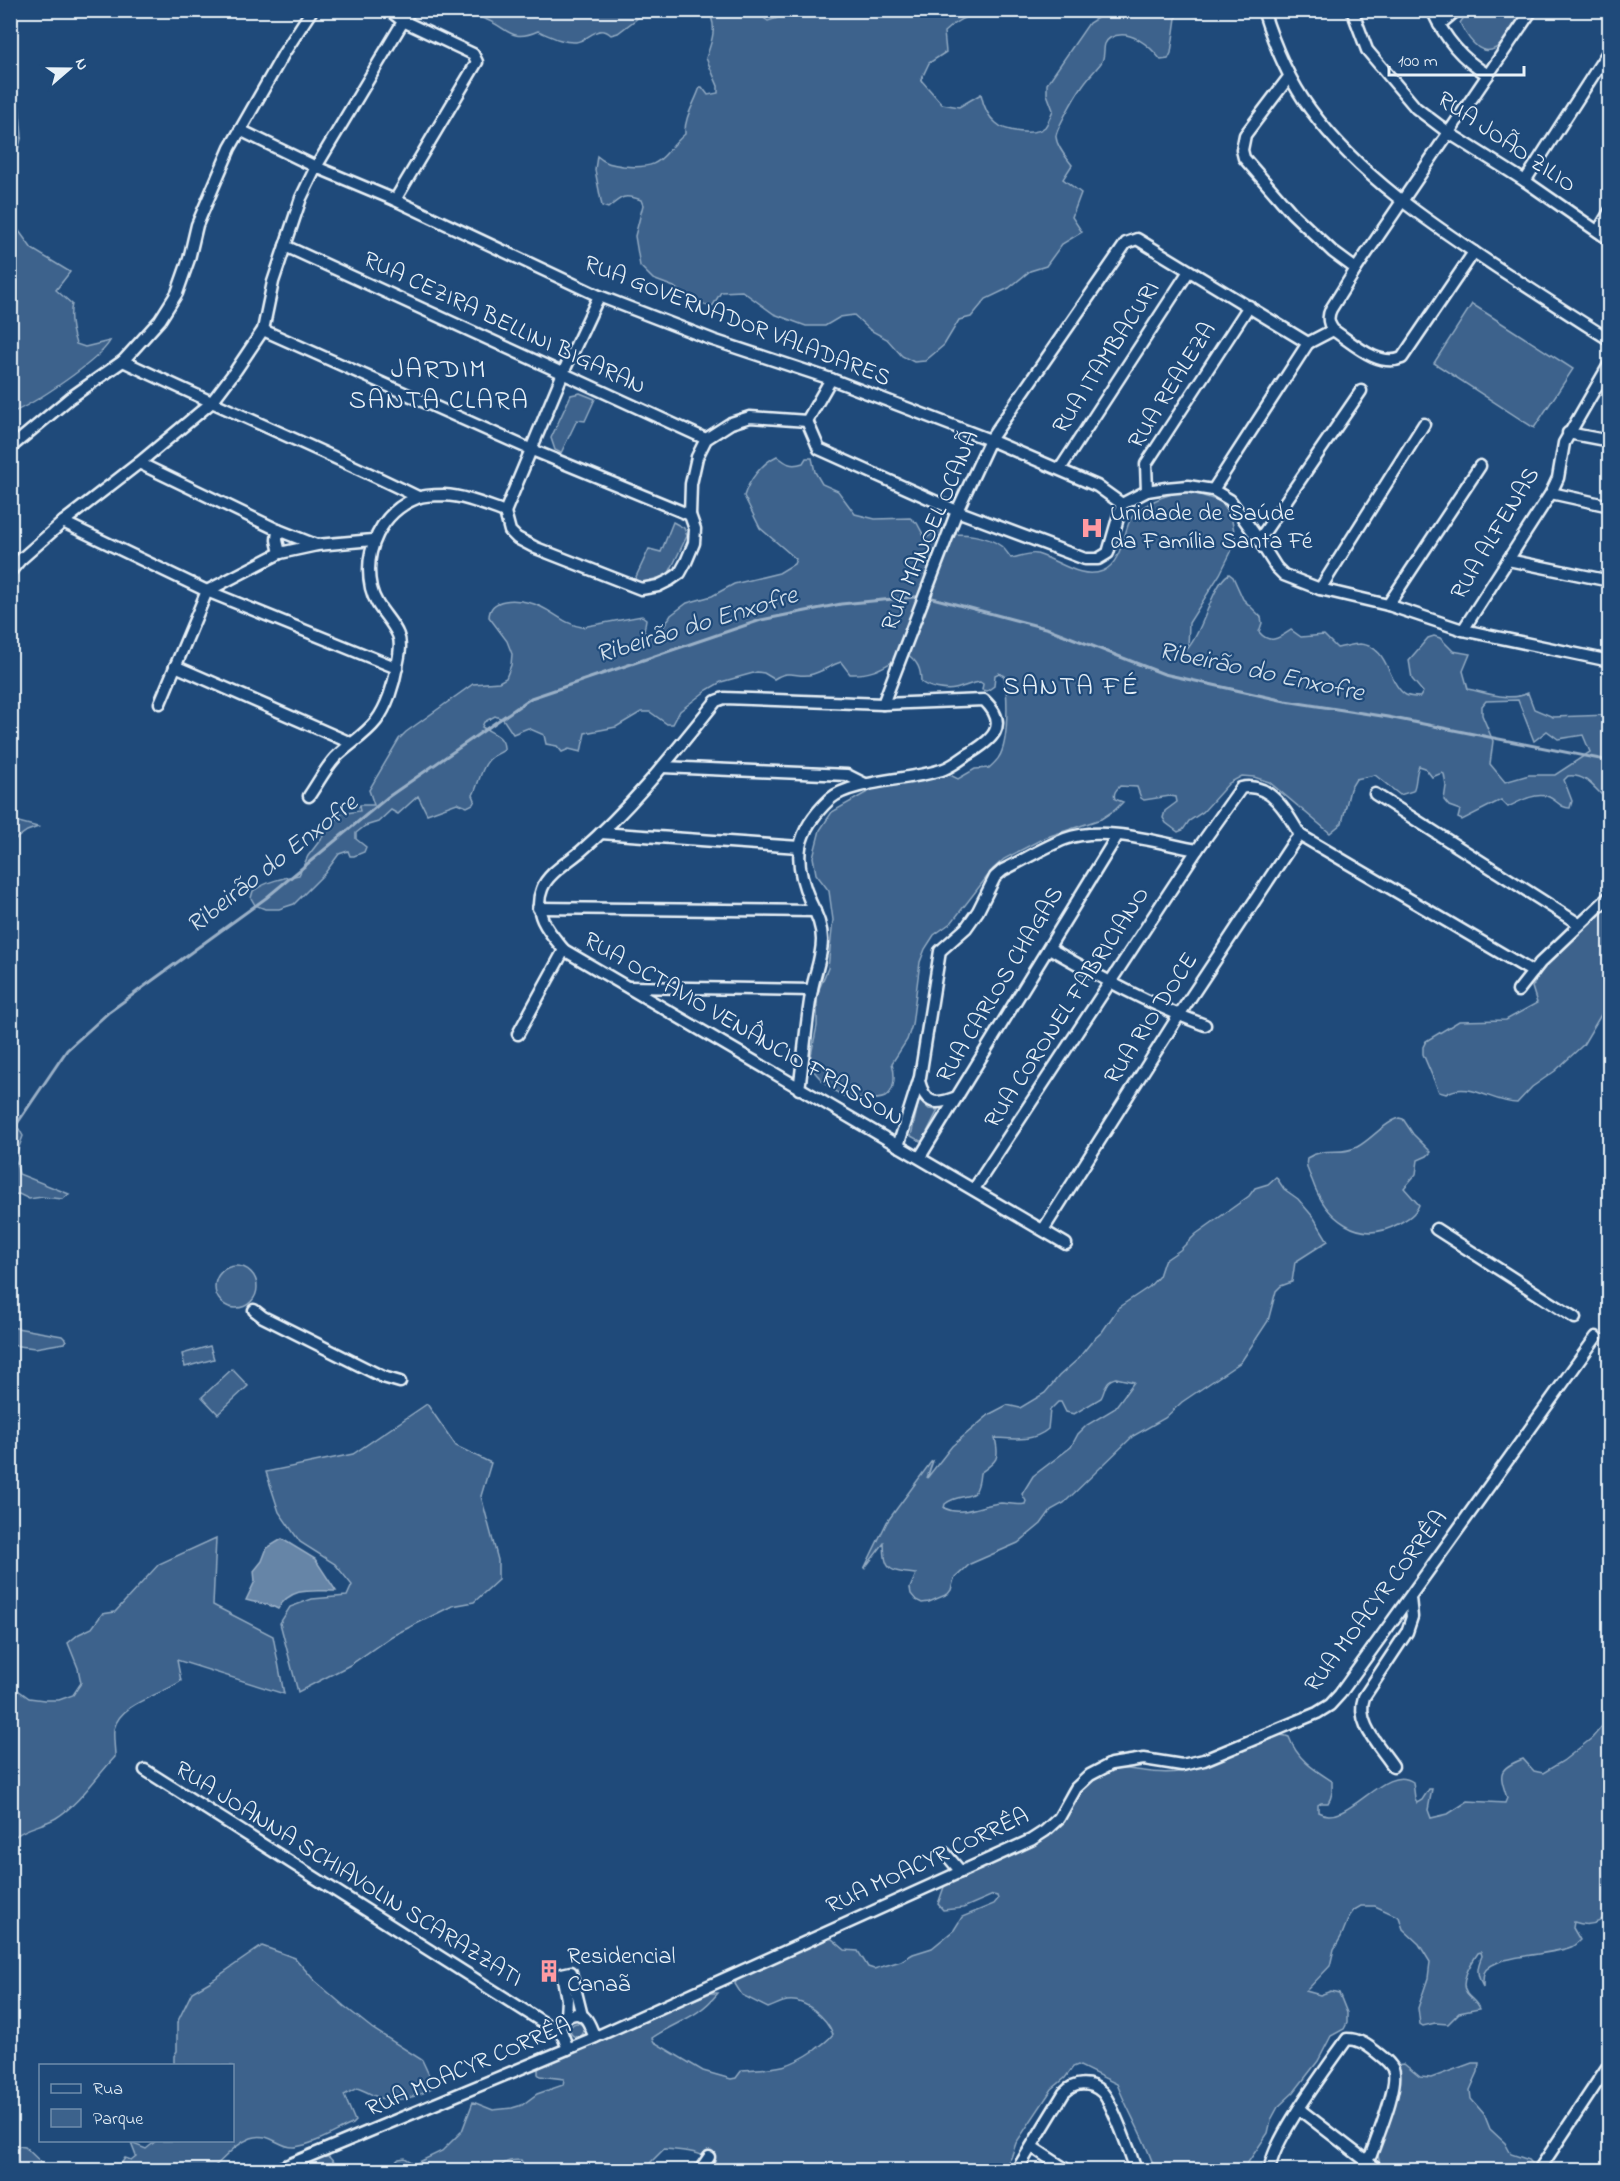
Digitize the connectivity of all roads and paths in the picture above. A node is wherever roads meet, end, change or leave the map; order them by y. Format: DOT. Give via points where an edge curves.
graph roads {
  1 [pos="312,10"];
  2 [pos="388,10"];
  3 [pos="410,10"];
  4 [pos="1263,10"];
  5 [pos="1352,10"];
  6 [pos="1432,10"];
  7 [pos="1457,10"];
  8 [pos="1532,10"];
  9 [pos="403,21"];
  10 [pos="1439,25"];
  11 [pos="1610,49"];
  12 [pos="1488,75"];
  13 [pos="1289,76"];
  14 [pos="240,130"];
  15 [pos="1449,133"];
  16 [pos="316,167"];
  17 [pos="1525,182"];
  18 [pos="395,200"];
  19 [pos="1401,201"];
  20 [pos="1610,211"];
  21 [pos="1598,231"];
  22 [pos="1610,240"];
  23 [pos="285,246"];
  24 [pos="1474,252"];
  25 [pos="1356,269"];
  26 [pos="1189,271"];
  27 [pos="599,296"];
  28 [pos="1249,306"];
  29 [pos="263,330"];
  30 [pos="1333,330"];
  31 [pos="1610,340"];
  32 [pos="1308,343"];
  33 [pos="123,361"];
  34 [pos="1610,363"];
  35 [pos="563,373"];
  36 [pos="831,379"];
  37 [pos="1361,391"];
  38 [pos="211,403"];
  39 [pos="807,421"];
  40 [pos="1424,424"];
  41 [pos="1568,433"];
  42 [pos="706,439"];
  43 [pos="990,440"];
  44 [pos="1610,441"];
  45 [pos="10,448"];
  46 [pos="532,450"];
  47 [pos="139,463"];
  48 [pos="1480,466"];
  49 [pos="1060,468"];
  50 [pos="1213,490"];
  51 [pos="1148,491"];
  52 [pos="1551,493"];
  53 [pos="418,497"];
  54 [pos="1122,504"];
  55 [pos="1610,506"];
  56 [pos="957,511"];
  57 [pos="505,512"];
  58 [pos="690,515"];
  59 [pos="63,522"];
  60 [pos="278,530"];
  61 [pos="373,540"];
  62 [pos="1260,540"];
  63 [pos="317,546"];
  64 [pos="280,553"];
  65 [pos="1508,560"];
  66 [pos="10,572"];
  67 [pos="1610,581"];
  68 [pos="1320,589"];
  69 [pos="207,591"];
  70 [pos="1388,605"];
  71 [pos="1463,630"];
  72 [pos="1610,661"];
  73 [pos="175,666"];
  74 [pos="397,668"];
  75 [pos="160,704"];
  76 [pos="883,704"];
  77 [pos="351,743"];
  78 [pos="663,767"];
  79 [pos="867,785"];
  80 [pos="1375,794"];
  81 [pos="309,796"];
  82 [pos="601,833"];
  83 [pos="1091,835"];
  84 [pos="1300,835"];
  85 [pos="1117,836"];
  86 [pos="799,847"];
  87 [pos="1197,850"];
  88 [pos="1106,854"];
  89 [pos="1610,896"];
  90 [pos="538,908"];
  91 [pos="815,911"];
  92 [pos="1579,924"];
  93 [pos="1049,948"];
  94 [pos="564,950"];
  95 [pos="1533,972"];
  96 [pos="1111,983"];
  97 [pos="628,987"];
  98 [pos="812,990"];
  99 [pos="1518,991"];
  100 [pos="1179,1015"];
  101 [pos="1205,1025"];
  102 [pos="518,1034"];
  103 [pos="918,1081"];
  104 [pos="799,1089"];
  105 [pos="957,1097"];
  106 [pos="898,1146"];
  107 [pos="920,1157"];
  108 [pos="974,1189"];
  109 [pos="1436,1228"];
  110 [pos="1043,1230"];
  111 [pos="1066,1244"];
  112 [pos="254,1310"];
  113 [pos="1575,1318"];
  114 [pos="1596,1337"];
  115 [pos="400,1382"];
  116 [pos="1410,1598"];
  117 [pos="1393,1766"];
  118 [pos="145,1770"];
  119 [pos="945,1853"];
  120 [pos="962,1872"];
  121 [pos="582,2016"];
  122 [pos="566,2017"];
  123 [pos="560,2033"];
  124 [pos="595,2037"];
  125 [pos="568,2049"];
  126 [pos="1610,2063"];
  127 [pos="1299,2109"];
  128 [pos="1032,2147"];
  129 [pos="1129,2151"];
  130 [pos="709,2157"];
  131 [pos="1364,2161"];
  132 [pos="276,2170"];
  133 [pos="700,2170"];
  134 [pos="1017,2170"];
  135 [pos="1067,2170"];
  136 [pos="1129,2170"];
  137 [pos="1136,2170"];
  138 [pos="1270,2170"];
  139 [pos="1378,2170"];
  140 [pos="1539,2170"];
  1 -- 14 [label="street"];
  2 -- 9 [label="street"];
  3 -- 9 [label="street"];
  4 -- 13 [label="street"];
  5 -- 15 [label="street, RUA JOÃO ZILIO" via="1367,50 1416,108"];
  6 -- 10 [label="street"];
  7 -- 10 [label="street"];
  8 -- 12 [label="street"];
  9 -- 16 [label="street"];
  9 -- 18 [label="street" via="473,54 477,62"];
  10 -- 12 [label="street" via="1453,47"];
  11 -- 17 [label="street"];
  12 -- 15 [label="street"];
  13 -- 19 [label="street" via="1310,110 1346,152"];
  13 -- 25 [label="street" via="1245,135 1244,158 1292,213"];
  14 -- 16 [label="street, RUA GOVERNADOR VALADARES"];
  14 -- 33 [label="street" via="197,225 177,293 160,320"];
  15 -- 17 [label="street, RUA JOÃO ZILIO"];
  15 -- 19 [label="street"];
  16 -- 18 [label="street, RUA GOVERNADOR VALADARES"];
  16 -- 23 [label="street"];
  17 -- 21 [label="street, RUA JOÃO ZILIO"];
  18 -- 27 [label="street, RUA GOVERNADOR VALADARES"];
  19 -- 24 [label="street"];
  19 -- 25 [label="street"];
  20 -- 21 [label="street"];
  21 -- 22 [label="street, RUA JOÃO ZILIO"];
  23 -- 29 [label="street"];
  23 -- 35 [label="street, RUA CEZIRA BELLINI BIGARAN"];
  24 -- 30 [label="street" via="1402,358 1380,360"];
  24 -- 31 [label="street"];
  25 -- 30 [label="street" via="1330,309 1328,320"];
  26 -- 28 [label="street"];
  26 -- 43 [label="street, RUA MANOEL OCANÃ" via="1137,239 1126,243"];
  26 -- 49 [label="street, RUA ITAMBACURI"];
  27 -- 35 [label="street"];
  27 -- 36 [label="street, RUA GOVERNADOR VALADARES" via="712,340"];
  28 -- 32 [label="street"];
  28 -- 51 [label="street, RUA REALEZA" via="1146,464"];
  29 -- 38 [label="street"];
  29 -- 46 [label="street"];
  30 -- 32 [label="street"];
  32 -- 50 [label="street"];
  33 -- 38 [label="street"];
  33 -- 45 [label="street" via="70,398"];
  34 -- 41 [label="street, RUA ALFENAS"];
  35 -- 42 [label="street, RUA CEZIRA BELLINI BIGARAN"];
  35 -- 46 [label="street"];
  36 -- 39 [label="street"];
  36 -- 43 [label="street, RUA GOVERNADOR VALADARES"];
  37 -- 62 [label="street"];
  38 -- 47 [label="street"];
  38 -- 53 [label="street"];
  39 -- 42 [label="street" via="750,417 731,423"];
  39 -- 56 [label="street" via="819,449"];
  40 -- 68 [label="street"];
  41 -- 44 [label="street"];
  41 -- 52 [label="street, RUA ALFENAS"];
  42 -- 58 [label="street" via="691,484"];
  43 -- 49 [label="street, RUA GOVERNADOR VALADARES"];
  43 -- 56 [label="street, RUA MANOEL OCANÃ"];
  46 -- 57 [label="street"];
  46 -- 58 [label="street"];
  47 -- 59 [label="street"];
  47 -- 60 [label="street"];
  48 -- 70 [label="street"];
  49 -- 54 [label="street, RUA GOVERNADOR VALADARES" via="1097,486"];
  50 -- 51 [label="street" via="1188,486"];
  50 -- 62 [label="street" via="1230,500"];
  51 -- 54 [label="street"];
  52 -- 55 [label="street"];
  52 -- 65 [label="street, RUA ALFENAS"];
  53 -- 57 [label="street" via="466,498"];
  53 -- 61 [label="street" via="381,526"];
  54 -- 56 [label="street" via="1108,553 1098,559 1085,559"];
  56 -- 76 [label="street, RUA MANOEL OCANÃ"];
  57 -- 58 [label="street" via="510,531 517,538 641,589 658,586 680,573 694,543"];
  59 -- 66 [label="street"];
  59 -- 69 [label="street"];
  60 -- 63 [label="street"];
  60 -- 64 [label="street"];
  61 -- 63 [label="street"];
  61 -- 74 [label="street" via="370,585 381,611 398,635"];
  62 -- 68 [label="street" via="1284,575"];
  63 -- 64 [label="street"];
  64 -- 69 [label="street"];
  65 -- 67 [label="street"];
  65 -- 71 [label="street, RUA ALFENAS"];
  68 -- 70 [label="street"];
  69 -- 73 [label="street"];
  69 -- 74 [label="street"];
  70 -- 71 [label="street"];
  71 -- 72 [label="street"];
  73 -- 75 [label="street"];
  73 -- 77 [label="street"];
  74 -- 77 [label="street" via="376,721"];
  76 -- 78 [label="street" via="724,698 716,701"];
  76 -- 79 [label="street" via="984,700 997,719 996,730 987,744 944,769"];
  77 -- 81 [label="street" via="333,760"];
  78 -- 79 [label="street" via="847,775"];
  78 -- 82 [label="street"];
  79 -- 86 [label="street" via="832,797"];
  80 -- 92 [label="street"];
  82 -- 86 [label="street"];
  82 -- 90 [label="street" via="550,876 542,887"];
  83 -- 85 [label="street"];
  83 -- 88 [label="street"];
  83 -- 103 [label="street" via="1065,839 1004,870 995,878 966,928 940,951"];
  84 -- 87 [label="street, RUA CORONEL FABRICIANO" via="1277,800 1249,786 1241,788"];
  84 -- 95 [label="street"];
  84 -- 100 [label="street, RUA RIO DOCE"];
  85 -- 87 [label="street"];
  85 -- 88 [label="street, RUA CARLOS CHAGAS"];
  86 -- 91 [label="street" via="800,877"];
  87 -- 96 [label="street, RUA CORONEL FABRICIANO"];
  88 -- 93 [label="street, RUA CARLOS CHAGAS"];
  89 -- 92 [label="street"];
  90 -- 91 [label="street"];
  90 -- 94 [label="street, RUA OCTAVIO VENÂNCIO FRASSON" via="545,927"];
  91 -- 98 [label="street" via="822,939"];
  92 -- 95 [label="street"];
  93 -- 96 [label="street"];
  93 -- 105 [label="street, RUA CARLOS CHAGAS"];
  94 -- 97 [label="street, RUA OCTAVIO VENÂNCIO FRASSON"];
  94 -- 102 [label="street"];
  95 -- 99 [label="street"];
  96 -- 100 [label="street"];
  96 -- 108 [label="street, RUA CORONEL FABRICIANO"];
  97 -- 98 [label="street"];
  97 -- 104 [label="street, RUA OCTAVIO VENÂNCIO FRASSON"];
  98 -- 104 [label="street"];
  100 -- 101 [label="street"];
  100 -- 110 [label="street, RUA RIO DOCE"];
  103 -- 105 [label="street" via="922,1093 934,1103"];
  103 -- 106 [label="street"];
  104 -- 106 [label="street, RUA OCTAVIO VENÂNCIO FRASSON"];
  105 -- 107 [label="street, RUA CARLOS CHAGAS"];
  106 -- 107 [label="street, RUA OCTAVIO VENÂNCIO FRASSON"];
  107 -- 108 [label="street, RUA OCTAVIO VENÂNCIO FRASSON"];
  108 -- 110 [label="street, RUA OCTAVIO VENÂNCIO FRASSON"];
  109 -- 113 [label="street"];
  110 -- 111 [label="street, RUA OCTAVIO VENÂNCIO FRASSON"];
  112 -- 115 [label="street" via="383,1377"];
  114 -- 116 [label="street, RUA MOACYR CORRÊA"];
  116 -- 117 [label="street" via="1413,1617 1407,1632 1361,1705 1364,1722"];
  116 -- 120 [label="street, RUA MOACYR CORRÊA" via="1330,1705 1317,1713 1182,1766 1144,1759 1111,1764 1090,1775 1077,1788 1059,1818 1045,1831"];
  118 -- 123 [label="street, RUA JOANNA SCHIAVOLIN SCARAZZATI"];
  119 -- 120 [label="street"];
  120 -- 124 [label="street, RUA MOACYR CORRÊA"];
  121 -- 122 [label="street"];
  121 -- 122 [label="street" via="566,1973"];
  121 -- 124 [label="street"];
  122 -- 123 [label="street"];
  123 -- 125 [label="street"];
  124 -- 125 [label="street, RUA MOACYR CORRÊA"];
  125 -- 132 [label="street, RUA MOACYR CORRÊA"];
  126 -- 140 [label="street"];
  127 -- 131 [label="street"];
  127 -- 131 [label="street" via="1347,2039 1356,2039 1386,2059 1394,2070 1394,2084 1371,2155"];
  127 -- 138 [label="street" via="1274,2153"];
  128 -- 129 [label="street" via="1064,2093 1082,2084 1102,2092"];
  128 -- 134 [label="street"];
  128 -- 135 [label="street"];
  129 -- 136 [label="street"];
  129 -- 137 [label="street"];
  130 -- 133 [label="street"];
  131 -- 139 [label="street"];
}
